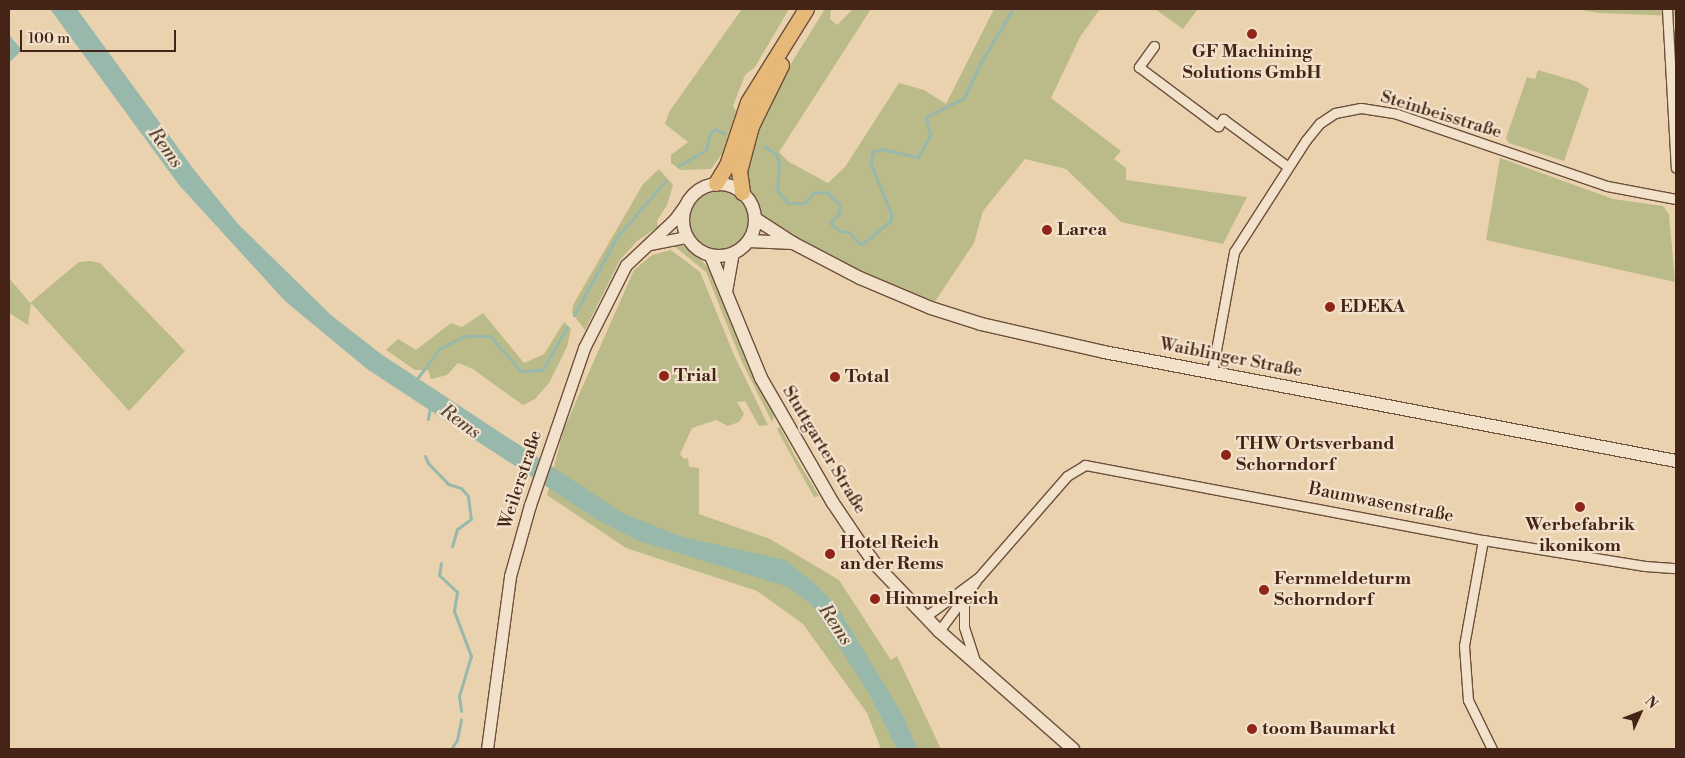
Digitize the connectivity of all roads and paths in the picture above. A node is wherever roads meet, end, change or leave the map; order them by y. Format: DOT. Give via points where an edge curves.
graph roads {
  1 [pos="806,9"];
  2 [pos="1667,9"];
  3 [pos="790,37"];
  4 [pos="1154,46"];
  5 [pos="1287,166"];
  6 [pos="1676,168"];
  7 [pos="716,183"];
  8 [pos="742,192"];
  9 [pos="1676,199"];
  10 [pos="685,205"];
  11 [pos="756,219"];
  12 [pos="686,236"];
  13 [pos="749,241"];
  14 [pos="793,243"];
  15 [pos="649,244"];
  16 [pos="732,254"];
  17 [pos="711,256"];
  18 [pos="726,294"];
  19 [pos="1212,372"];
  20 [pos="1676,461"];
  21 [pos="1483,540"];
  22 [pos="1676,568"];
  23 [pos="979,577"];
  24 [pos="964,599"];
  25 [pos="925,617"];
  26 [pos="939,631"];
  27 [pos="978,668"];
  28 [pos="487,749"];
  29 [pos="1073,749"];
  30 [pos="1492,749"];
  1 -- 3 [label="highway"];
  2 -- 6 [label="street"];
  3 -- 7 [label="highway" via="748,102 727,165"];
  3 -- 8 [label="highway" via="784,60 750,126 739,171"];
  4 -- 5 [label="street" via="1139,67 1218,126 1223,119"];
  5 -- 9 [label="street, Steinbeisstraße" via="1320,124 1335,113 1361,108 1397,114 1607,186"];
  5 -- 19 [label="street, Steinbeisstraße" via="1234,252"];
  7 -- 8 [label="main road"];
  7 -- 10 [label="main road" via="698,189"];
  8 -- 11 [label="main road"];
  10 -- 12 [label="main road" via="683,226"];
  10 -- 15 [label="street, Weilerstraße"];
  11 -- 13 [label="main road"];
  11 -- 14 [label="main road, Waiblinger Straße"];
  12 -- 15 [label="street, Weilerstraße"];
  12 -- 17 [label="main road" via="697,249"];
  13 -- 14 [label="main road, Waiblinger Straße"];
  13 -- 16 [label="main road"];
  14 -- 19 [label="main road, Waiblinger Straße" via="904,298 981,324"];
  15 -- 28 [label="street, Weilerstraße" via="635,253 617,280 584,348 530,504 510,576"];
  16 -- 17 [label="main road"];
  16 -- 18 [label="main road"];
  17 -- 18 [label="main road, Stuttgarter Straße"];
  18 -- 25 [label="main road, Stuttgarter Straße" via="761,378 833,503 876,565"];
  19 -- 20 [label="main road, Waiblinger Straße"];
  21 -- 22 [label="street, Baumwasenstraße"];
  21 -- 23 [label="street, Baumwasenstraße" via="1085,465 1067,476"];
  21 -- 30 [label="street" via="1464,646 1468,700"];
  23 -- 24 [label="street, Baumwasenstraße"];
  23 -- 25 [label="street, Baumwasenstraße"];
  24 -- 26 [label="street, Baumwasenstraße"];
  24 -- 27 [label="street" via="964,627"];
  25 -- 26 [label="main road, Stuttgarter Straße"];
  26 -- 27 [label="main road, Stuttgarter Straße"];
  27 -- 29 [label="main road, Stuttgarter Straße"];
}
